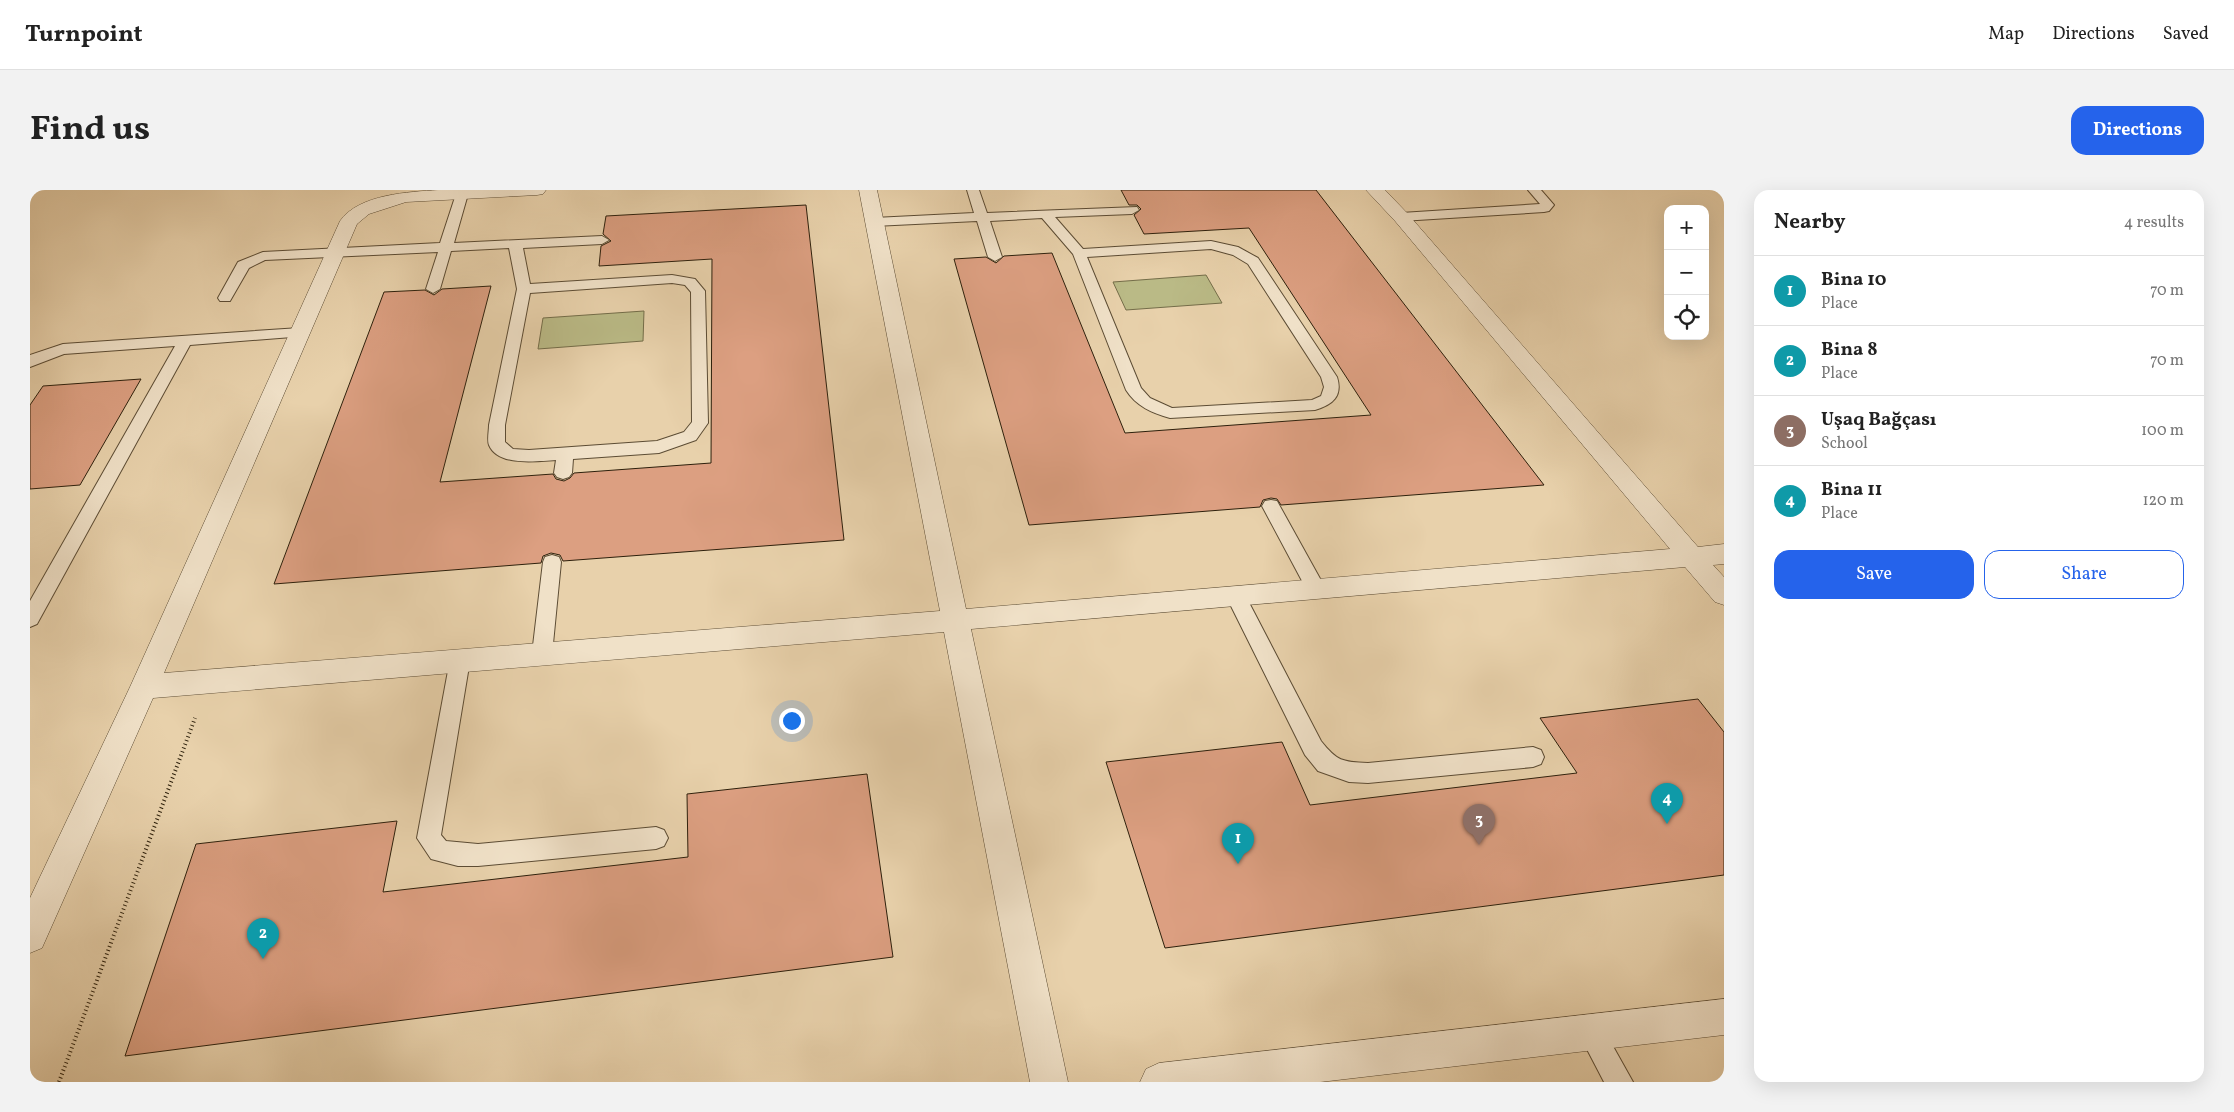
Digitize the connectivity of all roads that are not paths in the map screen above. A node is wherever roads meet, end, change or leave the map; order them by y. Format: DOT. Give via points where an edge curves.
graph roads {
  1 [pos="537,190"];
  2 [pos="868,190"];
  3 [pos="973,190"];
  4 [pos="1375,190"];
  5 [pos="1534,190"];
  6 [pos="462,194"];
  7 [pos="1132,210"];
  8 [pos="1045,214"];
  9 [pos="981,216"];
  10 [pos="1401,217"];
  11 [pos="874,222"];
  12 [pos="602,240"];
  13 [pos="515,244"];
  14 [pos="446,246"];
  15 [pos="336,252"];
  16 [pos="1079,253"];
  17 [pos="995,257"];
  18 [pos="524,289"];
  19 [pos="433,290"];
  20 [pos="225,298"];
  21 [pos="300,333"];
  22 [pos="185,341"];
  23 [pos="30,362"];
  24 [pos="565,454"];
  25 [pos="563,474"];
  26 [pos="1270,506"];
  27 [pos="1724,554"];
  28 [pos="1691,556"];
  29 [pos="552,562"];
  30 [pos="1316,589"];
  31 [pos="1724,595"];
  32 [pos="1236,596"];
  33 [pos="30,619"];
  34 [pos="957,620"];
  35 [pos="542,654"];
  36 [pos="460,660"];
  37 [pos="144,687"];
  38 [pos="1533,757"];
  39 [pos="656,838"];
  40 [pos="30,936"];
  41 [pos="1724,1017"];
  42 [pos="1591,1032"];
  43 [pos="1049,1082"];
  44 [pos="1159,1082"];
  45 [pos="1618,1082"];
  1 -- 6 [label="street"];
  2 -- 11 [label="street"];
  3 -- 9 [label="lane"];
  4 -- 10 [label="street"];
  5 -- 10 [label="lane" via="1548,205 1544,208"];
  6 -- 14 [label="lane"];
  6 -- 15 [label="street" via="406,197 364,210 349,222"];
  7 -- 8 [label="lane"];
  8 -- 9 [label="lane"];
  8 -- 16 [label="lane"];
  9 -- 11 [label="lane"];
  9 -- 17 [label="lane"];
  10 -- 28 [label="street"];
  11 -- 34 [label="street"];
  12 -- 13 [label="lane"];
  13 -- 14 [label="lane"];
  13 -- 18 [label="lane"];
  14 -- 15 [label="lane"];
  14 -- 19 [label="lane"];
  15 -- 20 [label="lane" via="252,259 243,265"];
  15 -- 21 [label="street"];
  16 -- 16 [label="lane" via="1211,245 1246,254 1329,378 1332,387 1328,399 1315,405 1223,419 1170,413 1144,402 1134,390"];
  18 -- 24 [label="lane" via="497,425 497,444 509,454"];
  18 -- 24 [label="lane" via="672,279 690,282 698,291 700,423 690,436 659,447"];
  21 -- 22 [label="lane"];
  21 -- 37 [label="street"];
  22 -- 23 [label="lane" via="63,349"];
  22 -- 33 [label="lane"];
  24 -- 25 [label="lane"];
  26 -- 30 [label="lane"];
  27 -- 28 [label="street"];
  28 -- 30 [label="street"];
  28 -- 31 [label="street"];
  29 -- 35 [label="lane"];
  30 -- 32 [label="street"];
  32 -- 34 [label="street"];
  32 -- 38 [label="lane" via="1313,748 1326,764 1350,772 1368,773"];
  34 -- 35 [label="street"];
  34 -- 43 [label="street"];
  35 -- 36 [label="street"];
  36 -- 37 [label="street"];
  36 -- 39 [label="lane" via="429,838 439,851 478,855"];
  37 -- 40 [label="street"];
  41 -- 42 [label="street"];
  42 -- 44 [label="street"];
  42 -- 45 [label="lane"];
}
